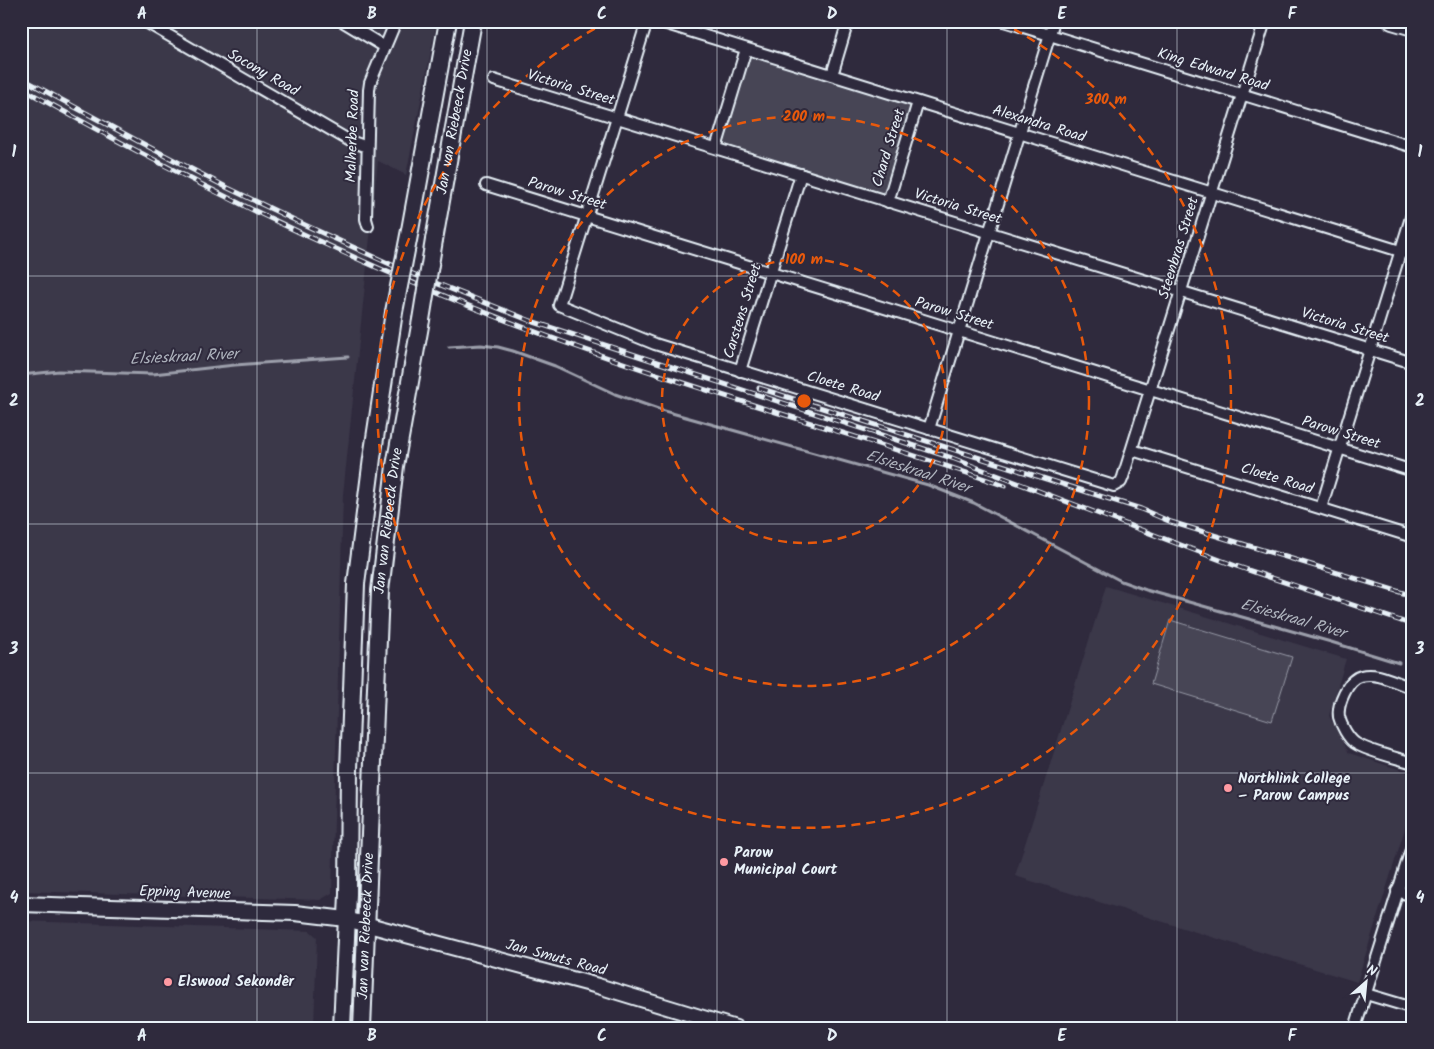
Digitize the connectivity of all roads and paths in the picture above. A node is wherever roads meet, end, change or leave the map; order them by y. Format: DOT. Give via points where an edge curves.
graph roads {
  1 [pos="144,21"];
  2 [pos="342,21"];
  3 [pos="396,21"];
  4 [pos="448,21"];
  5 [pos="473,21"];
  6 [pos="647,21"];
  7 [pos="657,21"];
  8 [pos="848,21"];
  9 [pos="1004,21"];
  10 [pos="1054,21"];
  11 [pos="1266,21"];
  12 [pos="1392,21"];
  13 [pos="1413,27"];
  14 [pos="1050,35"];
  15 [pos="385,47"];
  16 [pos="746,49"];
  17 [pos="832,75"];
  18 [pos="494,80"];
  19 [pos="1242,95"];
  20 [pos="918,102"];
  21 [pos="617,118"];
  22 [pos="1020,134"];
  23 [pos="367,147"];
  24 [pos="1413,147"];
  25 [pos="716,148"];
  26 [pos="801,174"];
  27 [pos="486,185"];
  28 [pos="1212,193"];
  29 [pos="888,202"];
  30 [pos="1413,211"];
  31 [pos="587,216"];
  32 [pos="368,226"];
  33 [pos="990,232"];
  34 [pos="1400,251"];
  35 [pos="1413,255"];
  36 [pos="770,273"];
  37 [pos="1181,291"];
  38 [pos="959,331"];
  39 [pos="1369,349"];
  40 [pos="1413,363"];
  41 [pos="740,371"];
  42 [pos="1150,390"];
  43 [pos="928,429"];
  44 [pos="1338,448"];
  45 [pos="1132,450"];
  46 [pos="1413,471"];
  47 [pos="1120,482"];
  48 [pos="1321,508"];
  49 [pos="1413,537"];
  50 [pos="1413,688"];
  51 [pos="1413,763"];
  52 [pos="1413,843"];
  53 [pos="1397,891"];
  54 [pos="1413,896"];
  55 [pos="21,904"];
  56 [pos="346,919"];
  57 [pos="366,924"];
  58 [pos="1366,994"];
  59 [pos="1413,1008"];
  60 [pos="342,1028"];
  61 [pos="362,1028"];
  62 [pos="736,1028"];
  63 [pos="1356,1028"];
  1 -- 23 [label="street, Socony Road" via="350,141"];
  2 -- 15 [label="street"];
  3 -- 15 [label="street, Malherbe Road"];
  4 -- 56 [label="main road, Jan van Riebeeck Drive, bridge" via="394,312 356,584"];
  5 -- 57 [label="main road, Jan van Riebeeck Drive, bridge" via="395,466 380,591"];
  6 -- 21 [label="street"];
  7 -- 16 [label="street, Alexandra Road"];
  8 -- 17 [label="street"];
  9 -- 14 [label="street, King Edward Road"];
  10 -- 14 [label="street"];
  11 -- 19 [label="street, Steenbras Street"];
  12 -- 13 [label="main road"];
  14 -- 19 [label="street, King Edward Road"];
  14 -- 22 [label="street"];
  15 -- 23 [label="street, Malherbe Road" via="370,83"];
  16 -- 17 [label="street, Alexandra Road"];
  16 -- 25 [label="street"];
  17 -- 20 [label="street, Alexandra Road"];
  18 -- 21 [label="street, Victoria Street"];
  19 -- 24 [label="street, King Edward Road"];
  19 -- 28 [label="street, Steenbras Street"];
  20 -- 22 [label="street, Alexandra Road"];
  20 -- 29 [label="street, Chard Street"];
  21 -- 25 [label="street, Victoria Street"];
  21 -- 31 [label="street"];
  22 -- 28 [label="street, Alexandra Road"];
  22 -- 33 [label="street"];
  23 -- 32 [label="street, Malherbe Road"];
  25 -- 26 [label="street, Victoria Street"];
  26 -- 29 [label="street, Victoria Street"];
  26 -- 36 [label="street, Carstens Street"];
  27 -- 31 [label="street, Parow Street"];
  28 -- 34 [label="street, Alexandra Road"];
  28 -- 37 [label="street, Steenbras Street"];
  29 -- 33 [label="street, Victoria Street"];
  30 -- 34 [label="street"];
  31 -- 36 [label="street, Parow Street"];
  31 -- 41 [label="street, Cloete Road" via="559,305 655,344"];
  33 -- 37 [label="street, Victoria Street"];
  33 -- 38 [label="street"];
  34 -- 35 [label="street, Alexandra Road"];
  34 -- 39 [label="street"];
  36 -- 38 [label="street, Parow Street"];
  36 -- 41 [label="street, Carstens Street"];
  37 -- 39 [label="street, Victoria Street"];
  37 -- 42 [label="street, Steenbras Street"];
  38 -- 42 [label="street, Parow Street"];
  38 -- 43 [label="street"];
  39 -- 40 [label="street, Victoria Street"];
  39 -- 44 [label="street"];
  41 -- 43 [label="street, Cloete Road"];
  42 -- 44 [label="street, Parow Street"];
  42 -- 45 [label="street, Steenbras Street"];
  43 -- 47 [label="street, Cloete Road" via="1111,486"];
  44 -- 46 [label="street, Parow Street"];
  44 -- 48 [label="street"];
  45 -- 47 [label="street, Steenbras Street"];
  45 -- 48 [label="street, Cloete Road"];
  48 -- 49 [label="street, Cloete Road"];
  50 -- 51 [label="street" via="1376,676 1360,676 1350,682 1339,716 1354,743"];
  52 -- 53 [label="street"];
  53 -- 54 [label="street"];
  53 -- 58 [label="street"];
  55 -- 56 [label="street, Epping Avenue" via="295,913"];
  56 -- 57 [label="street, Epping Avenue"];
  56 -- 60 [label="main road, Jan van Riebeeck Drive"];
  57 -- 61 [label="main road, Jan van Riebeeck Drive"];
  57 -- 62 [label="street, Jan Smuts Road" via="598,986"];
  58 -- 59 [label="street"];
  58 -- 63 [label="street"];
}
